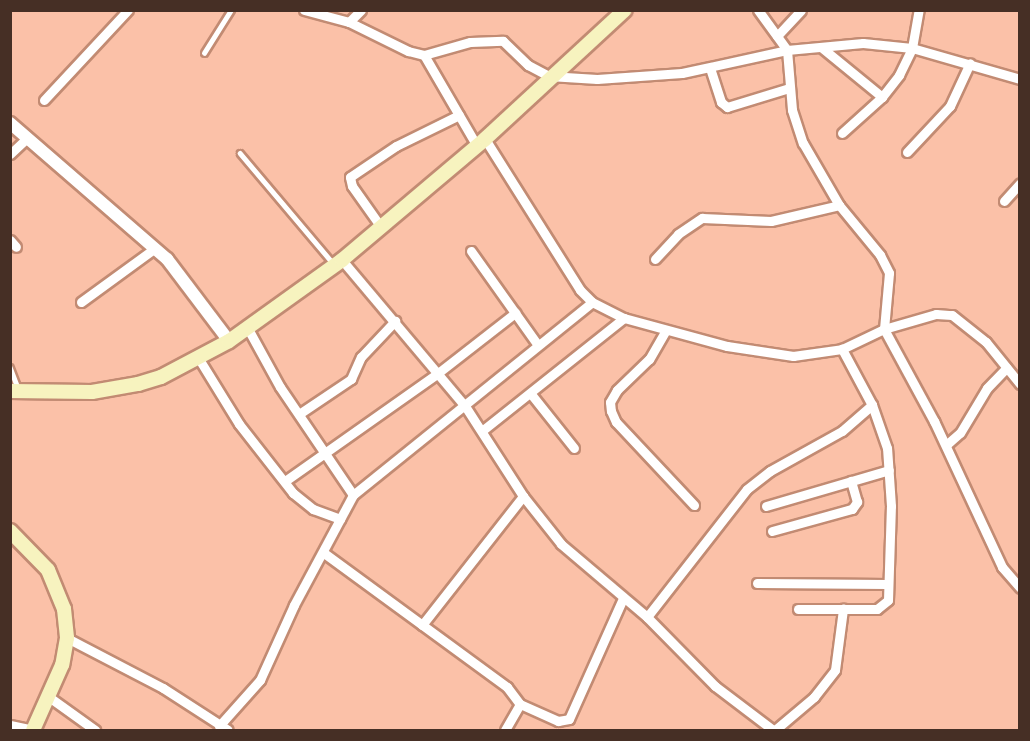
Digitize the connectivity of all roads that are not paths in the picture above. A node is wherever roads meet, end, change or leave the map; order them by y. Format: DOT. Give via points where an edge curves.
graph roads {
  1 [pos="128,10"];
  2 [pos="231,10"];
  3 [pos="303,10"];
  4 [pos="361,10"];
  5 [pos="625,10"];
  6 [pos="758,10"];
  7 [pos="801,10"];
  8 [pos="919,10"];
  9 [pos="349,22"];
  10 [pos="777,36"];
  11 [pos="821,47"];
  12 [pos="912,48"];
  13 [pos="787,51"];
  14 [pos="204,53"];
  15 [pos="424,55"];
  16 [pos="970,63"];
  17 [pos="710,68"];
  18 [pos="549,76"];
  19 [pos="1020,79"];
  20 [pos="789,88"];
  21 [pos="882,97"];
  22 [pos="44,100"];
  23 [pos="459,115"];
  24 [pos="10,123"];
  25 [pos="842,133"];
  26 [pos="27,138"];
  27 [pos="481,142"];
  28 [pos="907,152"];
  29 [pos="240,153"];
  30 [pos="10,154"];
  31 [pos="1020,183"];
  32 [pos="1004,201"];
  33 [pos="839,205"];
  34 [pos="381,227"];
  35 [pos="155,248"];
  36 [pos="471,251"];
  37 [pos="656,258"];
  38 [pos="339,262"];
  39 [pos="81,302"];
  40 [pos="592,302"];
  41 [pos="514,313"];
  42 [pos="624,318"];
  43 [pos="395,321"];
  44 [pos="247,327"];
  45 [pos="884,329"];
  46 [pos="666,330"];
  47 [pos="229,341"];
  48 [pos="537,344"];
  49 [pos="842,349"];
  50 [pos="199,359"];
  51 [pos="10,368"];
  52 [pos="1006,368"];
  53 [pos="438,373"];
  54 [pos="1020,384"];
  55 [pos="14,391"];
  56 [pos="531,394"];
  57 [pos="872,405"];
  58 [pos="465,406"];
  59 [pos="298,414"];
  60 [pos="483,430"];
  61 [pos="946,445"];
  62 [pos="574,448"];
  63 [pos="324,454"];
  64 [pos="889,470"];
  65 [pos="285,481"];
  66 [pos="851,481"];
  67 [pos="353,495"];
  68 [pos="523,496"];
  69 [pos="694,505"];
  70 [pos="766,506"];
  71 [pos="339,519"];
  72 [pos="10,531"];
  73 [pos="772,531"];
  74 [pos="324,553"];
  75 [pos="757,583"];
  76 [pos="887,584"];
  77 [pos="1020,588"];
  78 [pos="623,598"];
  79 [pos="798,609"];
  80 [pos="843,609"];
  81 [pos="646,617"];
  82 [pos="422,625"];
  83 [pos="67,638"];
  84 [pos="49,697"];
  85 [pos="519,704"];
  86 [pos="10,725"];
  87 [pos="224,728"];
  88 [pos="33,730"];
  89 [pos="95,730"];
  90 [pos="506,730"];
  91 [pos="774,730"];
  1 -- 22 [label="street"];
  2 -- 14 [label="lane"];
  3 -- 9 [label="street"];
  4 -- 9 [label="street"];
  5 -- 18 [label="main road"];
  6 -- 10 [label="street"];
  7 -- 10 [label="street"];
  8 -- 12 [label="street"];
  9 -- 15 [label="street"];
  10 -- 13 [label="street"];
  11 -- 12 [label="street" via="863,43"];
  11 -- 13 [label="street"];
  11 -- 21 [label="street"];
  12 -- 16 [label="street"];
  12 -- 21 [label="street" via="899,75"];
  13 -- 17 [label="street"];
  13 -- 20 [label="street"];
  15 -- 18 [label="street" via="493,38 503,41 528,65"];
  15 -- 23 [label="street"];
  16 -- 19 [label="street"];
  16 -- 28 [label="street" via="950,106"];
  17 -- 18 [label="street" via="638,77"];
  17 -- 20 [label="street" via="721,102 727,107"];
  18 -- 27 [label="main road"];
  20 -- 33 [label="street" via="803,143"];
  21 -- 25 [label="street"];
  23 -- 27 [label="street"];
  23 -- 34 [label="street" via="396,146 350,177 352,186"];
  24 -- 26 [label="street"];
  26 -- 30 [label="street"];
  26 -- 35 [label="street"];
  27 -- 34 [label="main road"];
  27 -- 40 [label="street" via="563,267"];
  29 -- 38 [label="lane"];
  31 -- 32 [label="street"];
  33 -- 37 [label="street" via="771,221 702,218 678,234"];
  33 -- 45 [label="street" via="880,255 889,273"];
  34 -- 38 [label="main road"];
  35 -- 39 [label="street"];
  35 -- 47 [label="street" via="196,293"];
  36 -- 41 [label="street"];
  38 -- 43 [label="street"];
  38 -- 44 [label="main road"];
  40 -- 42 [label="street"];
  40 -- 48 [label="street"];
  41 -- 48 [label="street"];
  41 -- 53 [label="street"];
  42 -- 46 [label="street"];
  42 -- 56 [label="street"];
  43 -- 53 [label="street"];
  43 -- 59 [label="street" via="361,357 351,380"];
  44 -- 47 [label="main road"];
  44 -- 59 [label="street"];
  45 -- 49 [label="street"];
  45 -- 52 [label="street" via="936,314 952,315 969,325"];
  45 -- 61 [label="street"];
  46 -- 49 [label="street" via="768,355 793,356"];
  46 -- 69 [label="street" via="649,359 617,390 610,402 611,411"];
  47 -- 50 [label="main road"];
  48 -- 58 [label="street"];
  49 -- 57 [label="street"];
  50 -- 55 [label="main road" via="161,377 120,388 92,392"];
  50 -- 65 [label="street" via="239,424"];
  51 -- 55 [label="lane"];
  52 -- 54 [label="street"];
  52 -- 61 [label="street" via="987,388 960,433"];
  53 -- 58 [label="street"];
  53 -- 63 [label="street"];
  56 -- 60 [label="street"];
  56 -- 62 [label="street"];
  57 -- 64 [label="street" via="887,448"];
  57 -- 81 [label="street" via="842,431 770,471 747,489"];
  58 -- 60 [label="street"];
  58 -- 67 [label="street"];
  59 -- 63 [label="street"];
  60 -- 68 [label="street"];
  61 -- 77 [label="street" via="1002,567"];
  63 -- 65 [label="street"];
  63 -- 67 [label="street"];
  64 -- 66 [label="street"];
  64 -- 76 [label="street"];
  65 -- 71 [label="street" via="303,502"];
  66 -- 70 [label="street"];
  66 -- 73 [label="street" via="857,502 852,509"];
  67 -- 71 [label="street"];
  68 -- 78 [label="street" via="561,544"];
  68 -- 82 [label="street"];
  71 -- 74 [label="street"];
  72 -- 83 [label="main road" via="48,570 57,586"];
  74 -- 82 [label="street"];
  74 -- 87 [label="street" via="294,605 260,680"];
  75 -- 76 [label="street"];
  76 -- 80 [label="street" via="888,600 883,608"];
  78 -- 81 [label="street"];
  78 -- 85 [label="street" via="569,718 558,721"];
  79 -- 80 [label="street"];
  80 -- 91 [label="street" via="835,670 814,697"];
  81 -- 91 [label="street" via="716,686"];
  82 -- 85 [label="street" via="507,687"];
  83 -- 84 [label="main road"];
  83 -- 87 [label="street" via="163,688"];
  84 -- 88 [label="main road"];
  84 -- 89 [label="street"];
  85 -- 90 [label="street"];
  86 -- 88 [label="street"];
}
